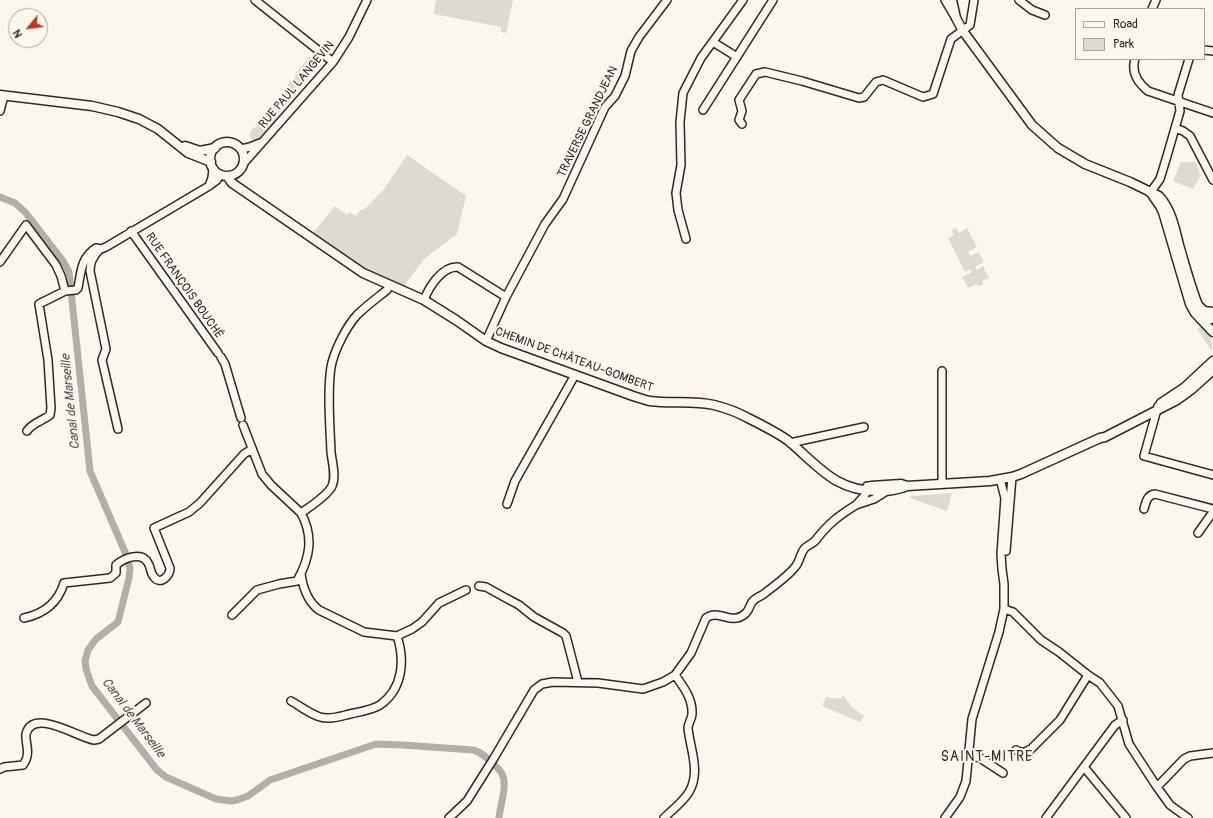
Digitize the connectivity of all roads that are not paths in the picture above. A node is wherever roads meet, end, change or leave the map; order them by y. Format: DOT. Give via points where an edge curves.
graph roads {
  1 [pos="255,0"];
  2 [pos="368,0"];
  3 [pos="667,0"];
  4 [pos="743,0"];
  5 [pos="773,0"];
  6 [pos="945,0"];
  7 [pos="952,0"];
  8 [pos="974,0"];
  9 [pos="1018,0"];
  10 [pos="1045,15"];
  11 [pos="956,18"];
  12 [pos="963,31"];
  13 [pos="713,42"];
  14 [pos="737,57"];
  15 [pos="1135,60"];
  16 [pos="1189,60"];
  17 [pos="333,62"];
  18 [pos="2,96"];
  19 [pos="1178,101"];
  20 [pos="702,110"];
  21 [pos="0,111"];
  22 [pos="1213,113"];
  23 [pos="742,124"];
  24 [pos="1175,128"];
  25 [pos="172,140"];
  26 [pos="264,140"];
  27 [pos="215,148"];
  28 [pos="241,149"];
  29 [pos="244,163"];
  30 [pos="218,170"];
  31 [pos="239,172"];
  32 [pos="1213,180"];
  33 [pos="243,190"];
  34 [pos="1150,193"];
  35 [pos="131,231"];
  36 [pos="686,239"];
  37 [pos="101,249"];
  38 [pos="0,262"];
  39 [pos="390,285"];
  40 [pos="65,291"];
  41 [pos="506,297"];
  42 [pos="424,300"];
  43 [pos="1213,312"];
  44 [pos="1200,318"];
  45 [pos="1213,319"];
  46 [pos="1213,332"];
  47 [pos="486,341"];
  48 [pos="1213,361"];
  49 [pos="1213,370"];
  50 [pos="942,371"];
  51 [pos="575,375"];
  52 [pos="1158,407"];
  53 [pos="864,427"];
  54 [pos="118,428"];
  55 [pos="27,431"];
  56 [pos="790,443"];
  57 [pos="252,449"];
  58 [pos="1213,475"];
  59 [pos="1012,477"];
  60 [pos="1000,479"];
  61 [pos="942,484"];
  62 [pos="867,488"];
  63 [pos="888,488"];
  64 [pos="507,504"];
  65 [pos="856,505"];
  66 [pos="1144,508"];
  67 [pos="1213,508"];
  68 [pos="1213,512"];
  69 [pos="301,513"];
  70 [pos="1198,533"];
  71 [pos="1004,569"];
  72 [pos="301,574"];
  73 [pos="479,586"];
  74 [pos="466,590"];
  75 [pos="1006,609"];
  76 [pos="232,615"];
  77 [pos="24,618"];
  78 [pos="397,636"];
  79 [pos="675,675"];
  80 [pos="1088,675"];
  81 [pos="578,682"];
  82 [pos="291,701"];
  83 [pos="146,703"];
  84 [pos="1122,720"];
  85 [pos="1016,750"];
  86 [pos="1213,752"];
  87 [pos="970,754"];
  88 [pos="1084,766"];
  89 [pos="0,769"];
  90 [pos="1004,773"];
  91 [pos="1157,787"];
  92 [pos="449,818"];
  93 [pos="664,818"];
  94 [pos="945,818"];
  95 [pos="1046,818"];
  96 [pos="1126,818"];
  97 [pos="1188,818"];
  1 -- 17 [label="street"];
  2 -- 17 [label="street, RUE PAUL LANGEVIN"];
  3 -- 41 [label="street, TRAVERSE GRANDJEAN" via="631,51 625,76 596,124 563,199 545,224"];
  4 -- 13 [label="street"];
  5 -- 14 [label="street"];
  6 -- 11 [label="street"];
  7 -- 11 [label="street"];
  8 -- 12 [label="street" via="970,25"];
  9 -- 10 [label="street"];
  11 -- 12 [label="street"];
  12 -- 23 [label="street" via="951,39 933,94 923,97 883,80 876,82 864,97 859,98 765,72 756,74 739,100 742,111 739,120"];
  12 -- 34 [label="street" via="1023,113 1058,148 1073,158"];
  13 -- 14 [label="street"];
  13 -- 36 [label="street" via="701,58 683,93 680,122 681,165 676,194"];
  14 -- 20 [label="street"];
  15 -- 19 [label="street" via="1135,75 1141,86 1148,91"];
  16 -- 19 [label="street"];
  17 -- 26 [label="street, RUE PAUL LANGEVIN"];
  18 -- 21 [label="street"];
  18 -- 25 [label="street, CHEMIN DE CHÂTEAU-GOMBERT" via="92,106 118,112 145,123"];
  19 -- 22 [label="street"];
  19 -- 24 [label="street" via="1180,111"];
  24 -- 32 [label="street" via="1190,136"];
  24 -- 34 [label="street" via="1160,179"];
  25 -- 27 [label="street, CHEMIN DE CHÂTEAU-GOMBERT" via="200,151"];
  25 -- 30 [label="street, CHEMIN DE CHÂTEAU-GOMBERT" via="188,153"];
  26 -- 28 [label="street, RUE PAUL LANGEVIN"];
  26 -- 29 [label="street, RUE PAUL LANGEVIN"];
  27 -- 28 [label="street" via="228,142"];
  27 -- 30 [label="street" via="211,155"];
  28 -- 29 [label="street"];
  29 -- 31 [label="street"];
  30 -- 31 [label="street" via="233,175"];
  30 -- 33 [label="street, CHEMIN DE CHÂTEAU-GOMBERT"];
  30 -- 35 [label="street" via="209,186"];
  31 -- 33 [label="street"];
  33 -- 39 [label="street, CHEMIN DE CHÂTEAU-GOMBERT" via="363,273"];
  34 -- 43 [label="street" via="1159,196 1169,210 1198,305 1204,311"];
  34 -- 44 [label="street" via="1163,212 1190,304"];
  35 -- 37 [label="street"];
  35 -- 57 [label="street, RUE FRANÇOIS BOUCHÉ" via="220,355"];
  37 -- 40 [label="street" via="96,248 85,257 78,288"];
  37 -- 54 [label="street" via="93,256 90,271 106,350 102,360"];
  38 -- 40 [label="street" via="26,226 56,265"];
  39 -- 42 [label="street, CHEMIN DE CHÂTEAU-GOMBERT"];
  39 -- 69 [label="street" via="357,316 347,329 334,356 330,386 334,477 332,487"];
  40 -- 55 [label="street" via="39,304 48,360 51,408 50,415 30,425"];
  41 -- 42 [label="street" via="453,266 445,270"];
  41 -- 47 [label="street, TRAVERSE GRANDJEAN"];
  42 -- 47 [label="street, CHEMIN DE CHÂTEAU-GOMBERT"];
  44 -- 45 [label="street"];
  44 -- 46 [label="street"];
  47 -- 51 [label="street, CHEMIN DE CHÂTEAU-GOMBERT"];
  48 -- 52 [label="street, CHEMIN DE CHÂTEAU-GOMBERT"];
  49 -- 52 [label="street, CHEMIN DE CHÂTEAU-GOMBERT" via="1177,400"];
  50 -- 61 [label="street"];
  51 -- 56 [label="street, CHEMIN DE CHÂTEAU-GOMBERT" via="650,401 689,402 733,411"];
  51 -- 64 [label="street" via="515,481"];
  52 -- 58 [label="street" via="1144,456"];
  52 -- 59 [label="street, CHEMIN DE CHÂTEAU-GOMBERT" via="1105,437"];
  53 -- 56 [label="street"];
  56 -- 62 [label="street, CHEMIN DE CHÂTEAU-GOMBERT" via="824,473 856,489"];
  57 -- 69 [label="street, RUE FRANÇOIS BOUCHÉ" via="262,474"];
  57 -- 77 [label="street" via="244,454 189,512 154,528 170,568 167,577 156,580 144,558 132,557 116,565 116,573 110,578 64,583 62,592 54,603 35,616"];
  59 -- 60 [label="street, CHEMIN DE CHÂTEAU-GOMBERT"];
  59 -- 71 [label="street"];
  60 -- 61 [label="street, CHEMIN DE CHÂTEAU-GOMBERT"];
  60 -- 71 [label="street" via="1005,498 1001,554"];
  61 -- 63 [label="street, CHEMIN DE CHÂTEAU-GOMBERT"];
  62 -- 63 [label="street, CHEMIN DE CHÂTEAU-GOMBERT"];
  62 -- 65 [label="street"];
  63 -- 65 [label="street" via="874,499"];
  65 -- 79 [label="street" via="831,521 814,542 805,548 796,567 755,599 746,613 730,619 715,614 706,618 691,653"];
  66 -- 67 [label="street" via="1148,497 1155,494"];
  68 -- 70 [label="street"];
  69 -- 72 [label="street" via="309,531 310,547"];
  71 -- 75 [label="street" via="1008,581"];
  72 -- 76 [label="street" via="297,581 257,590"];
  72 -- 78 [label="street" via="303,588 313,606 319,610 364,632"];
  73 -- 81 [label="street" via="486,587 519,605 534,617 563,632"];
  74 -- 78 [label="street" via="439,603 422,622"];
  75 -- 80 [label="street" via="1020,618 1041,640"];
  75 -- 87 [label="street" via="1002,635 972,726"];
  78 -- 82 [label="street" via="402,662 400,676 392,693 379,705 360,712 321,718"];
  79 -- 81 [label="street" via="643,689"];
  79 -- 93 [label="street" via="692,703 692,715 688,726 695,765 690,791"];
  80 -- 84 [label="street" via="1100,683 1118,706"];
  80 -- 85 [label="street" via="1060,720 1031,749 1023,753"];
  81 -- 92 [label="street" via="553,682 542,684 534,690 489,767 466,801"];
  83 -- 89 [label="street" via="94,740 51,724 36,724 26,734 27,756 24,765"];
  84 -- 88 [label="street" via="1115,725"];
  84 -- 91 [label="street" via="1129,744"];
  86 -- 91 [label="street" via="1184,759"];
  87 -- 90 [label="street"];
  87 -- 94 [label="street" via="966,781 960,797"];
  88 -- 95 [label="street"];
  88 -- 96 [label="street"];
  91 -- 97 [label="street" via="1170,805"];
}
